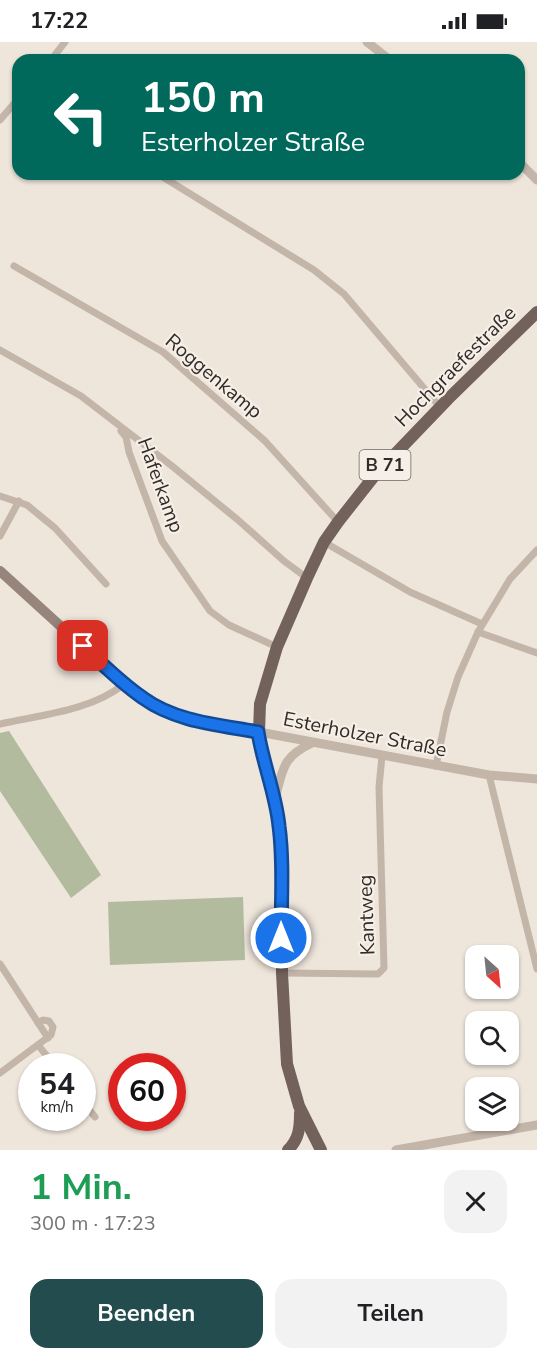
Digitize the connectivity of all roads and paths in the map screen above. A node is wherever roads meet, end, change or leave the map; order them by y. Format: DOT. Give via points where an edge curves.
graph roads {
  1 [pos="66,42"];
  2 [pos="367,42"];
  3 [pos="56,54"];
  4 [pos="382,54"];
  5 [pos="12,106"];
  6 [pos="0,120"];
  7 [pos="525,168"];
  8 [pos="169,180"];
  9 [pos="537,180"];
  10 [pos="14,266"];
  11 [pos="537,312"];
  12 [pos="0,350"];
  13 [pos="440,407"];
  14 [pos="118,426"];
  15 [pos="0,496"];
  16 [pos="19,501"];
  17 [pos="338,522"];
  18 [pos="0,536"];
  19 [pos="324,542"];
  20 [pos="537,550"];
  21 [pos="0,571"];
  22 [pos="307,578"];
  23 [pos="106,584"];
  24 [pos="482,624"];
  25 [pos="478,632"];
  26 [pos="278,647"];
  27 [pos="537,653"];
  28 [pos="124,684"];
  29 [pos="0,724"];
  30 [pos="258,732"];
  31 [pos="312,743"];
  32 [pos="382,756"];
  33 [pos="436,766"];
  34 [pos="489,775"];
  35 [pos="537,779"];
  36 [pos="275,799"];
  37 [pos="0,964"];
  38 [pos="537,969"];
  39 [pos="282,973"];
  40 [pos="38,1045"];
  41 [pos="44,1053"];
  42 [pos="0,1073"];
  43 [pos="299,1106"];
  44 [pos="537,1125"];
  45 [pos="288,1150"];
  46 [pos="321,1150"];
  47 [pos="396,1150"];
  1 -- 3 [label="street"];
  2 -- 4 [label="street"];
  5 -- 6 [label="street"];
  7 -- 9 [label="street"];
  8 -- 13 [label="street" via="314,270 344,294"];
  10 -- 17 [label="street, Roggenkamp" via="163,352 264,441"];
  11 -- 13 [label="main road, Hochgraefestraße / B 71"];
  12 -- 14 [label="street, Haferkamp" via="81,396"];
  13 -- 17 [label="main road, Hochgraefestraße / B 71" via="375,475"];
  14 -- 22 [label="street, Haferkamp"];
  14 -- 26 [label="street, Haferkamp" via="126,437 162,541 210,611 229,625"];
  15 -- 16 [label="street"];
  16 -- 18 [label="street"];
  16 -- 23 [label="street" via="55,528"];
  17 -- 19 [label="main road, Hochgraefestraße / B 71"];
  19 -- 22 [label="main road, Hochgraefestraße / B 71"];
  19 -- 24 [label="street" via="410,592"];
  20 -- 24 [label="street" via="510,579"];
  21 -- 28 [label="main road, Esterholzer Straße"];
  22 -- 26 [label="main road, Hochgraefestraße / B 71"];
  24 -- 25 [label="street"];
  25 -- 27 [label="street"];
  25 -- 33 [label="street" via="447,712"];
  26 -- 30 [label="main road, Hochgraefestraße / B 71" via="260,704"];
  28 -- 29 [label="street" via="85,705"];
  28 -- 30 [label="main road, Esterholzer Straße" via="165,711 191,720"];
  30 -- 31 [label="street, Esterholzer Straße"];
  30 -- 36 [label="main road, B 71"];
  31 -- 32 [label="street, Esterholzer Straße"];
  31 -- 36 [label="street, B 71" via="287,760"];
  32 -- 33 [label="street, Esterholzer Straße"];
  32 -- 39 [label="street, Kantweg" via="379,787 384,968 378,974"];
  33 -- 34 [label="street, Esterholzer Straße"];
  34 -- 35 [label="street, Esterholzer Straße"];
  34 -- 38 [label="street"];
  36 -- 39 [label="main road, B 71" via="281,844"];
  37 -- 40 [label="street" via="38,1023 46,1020 52,1025 52,1033"];
  39 -- 43 [label="main road, B 71" via="287,1064"];
  40 -- 41 [label="street"];
  40 -- 42 [label="street"];
  43 -- 45 [label="main road" via="300,1129"];
  43 -- 46 [label="main road, B 71"];
  44 -- 47 [label="street"];
}
